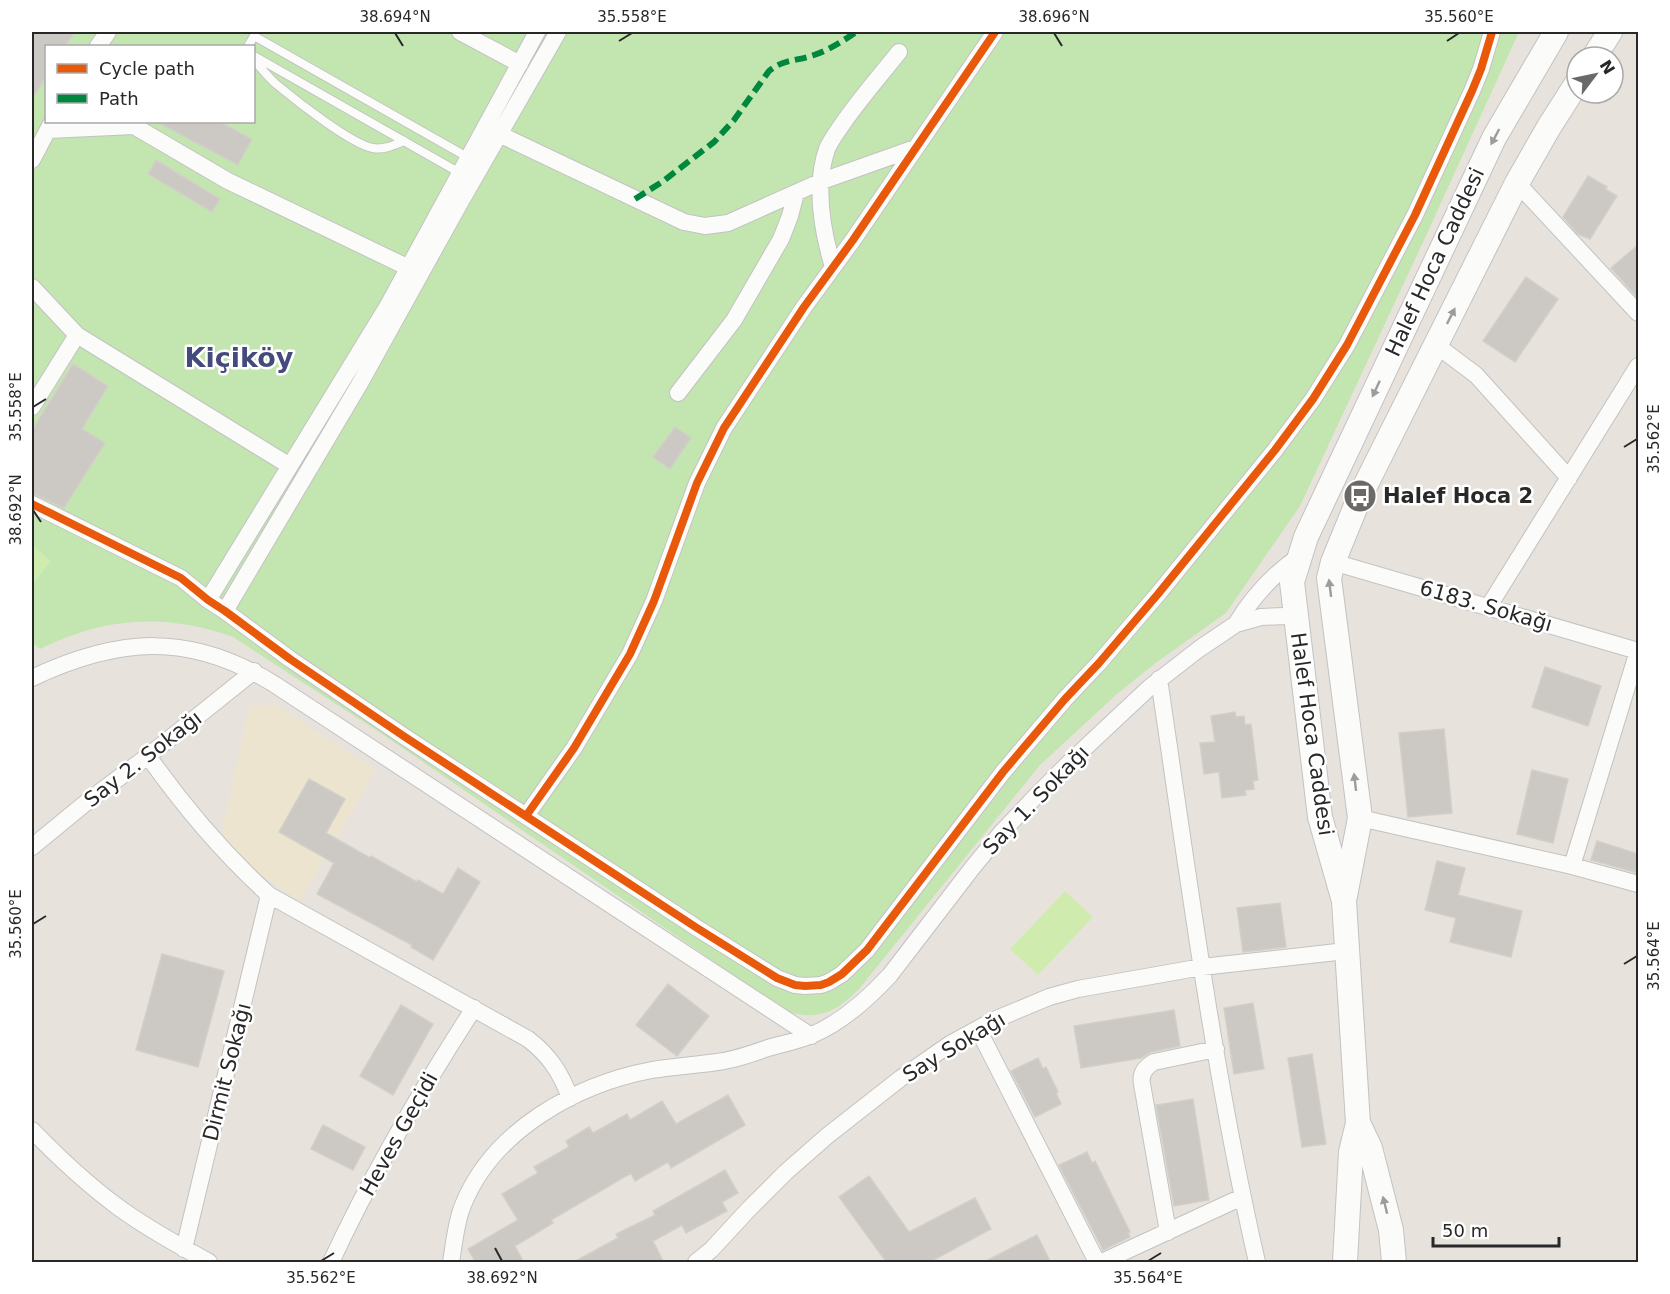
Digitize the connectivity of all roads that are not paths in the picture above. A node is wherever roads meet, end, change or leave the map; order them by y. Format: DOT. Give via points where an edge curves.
graph roads {
  1 [pos="108,32"];
  2 [pos="460,32"];
  3 [pos="537,32"];
  4 [pos="558,32"];
  5 [pos="995,32"];
  6 [pos="1492,32"];
  7 [pos="1535,32"];
  8 [pos="1556,32"];
  9 [pos="1610,32"];
  10 [pos="99,45"];
  11 [pos="249,45"];
  12 [pos="1602,45"];
  13 [pos="899,52"];
  14 [pos="255,59"];
  15 [pos="255,59"];
  16 [pos="520,64"];
  17 [pos="1565,102"];
  18 [pos="1513,105"];
  19 [pos="50,126"];
  20 [pos="499,134"];
  21 [pos="404,141"];
  22 [pos="915,148"];
  23 [pos="469,158"];
  24 [pos="32,160"];
  25 [pos="460,173"];
  26 [pos="822,181"];
  27 [pos="1517,183"];
  28 [pos="796,193"];
  29 [pos="833,267"];
  30 [pos="409,268"];
  31 [pos="32,287"];
  32 [pos="1638,313"];
  33 [pos="77,335"];
  34 [pos="1436,345"];
  35 [pos="1638,366"];
  36 [pos="678,393"];
  37 [pos="32,407"];
  38 [pos="290,466"];
  39 [pos="1569,478"];
  40 [pos="32,504"];
  41 [pos="1300,555"];
  42 [pos="1333,562"];
  43 [pos="208,600"];
  44 [pos="1489,606"];
  45 [pos="225,611"];
  46 [pos="1296,619"];
  47 [pos="1236,624"];
  48 [pos="1638,651"];
  49 [pos="254,671"];
  50 [pos="32,678"];
  51 [pos="1159,679"];
  52 [pos="148,756"];
  53 [pos="526,816"];
  54 [pos="1360,818"];
  55 [pos="32,847"];
  56 [pos="1572,866"];
  57 [pos="1638,885"];
  58 [pos="269,895"];
  59 [pos="1344,901"];
  60 [pos="1346,951"];
  61 [pos="1202,967"];
  62 [pos="474,1008"];
  63 [pos="978,1029"];
  64 [pos="811,1036"];
  65 [pos="1216,1049"];
  66 [pos="570,1098"];
  67 [pos="1358,1123"];
  68 [pos="32,1131"];
  69 [pos="1242,1197"];
  70 [pos="1168,1232"];
  71 [pos="184,1249"];
  72 [pos="205,1261"];
  73 [pos="331,1263"];
  74 [pos="451,1263"];
  75 [pos="696,1263"];
  76 [pos="1096,1263"];
  77 [pos="1102,1263"];
  78 [pos="1257,1263"];
  79 [pos="1345,1263"];
  80 [pos="1394,1263"];
  1 -- 10 [label="street"];
  2 -- 16 [label="street"];
  3 -- 16 [label="street"];
  4 -- 20 [label="street"];
  5 -- 22 [label="street"];
  6 -- 53 [label="street" via="1472,91 1414,215 1347,345 1313,399 1152,602 1003,772 867,950 842,974 821,985 786,982"];
  7 -- 18 [label="main road"];
  8 -- 18 [label="main road, Halef Hoca Caddesi"];
  9 -- 12 [label="main road"];
  11 -- 23 [label="lane" via="254,36"];
  13 -- 26 [label="street" via="828,147"];
  14 -- 21 [label="lane" via="274,83 362,145 376,149"];
  15 -- 21 [label="lane"];
  16 -- 23 [label="street"];
  17 -- 27 [label="main road, Halef Hoca Caddesi"];
  18 -- 41 [label="main road, Halef Hoca Caddesi, one-way" via="1494,138"];
  19 -- 24 [label="street"];
  19 -- 30 [label="street" via="134,126 228,181"];
  20 -- 28 [label="street" via="694,225 728,223"];
  20 -- 45 [label="street" via="359,385"];
  21 -- 25 [label="lane"];
  22 -- 26 [label="street"];
  22 -- 29 [label="street"];
  23 -- 25 [label="street"];
  25 -- 30 [label="street"];
  26 -- 28 [label="street"];
  26 -- 29 [label="street" via="823,225"];
  27 -- 32 [label="street"];
  34 -- 27 [label="main road, Halef Hoca Caddesi, one-way"];
  28 -- 36 [label="street" via="781,239 734,320"];
  29 -- 53 [label="street" via="724,428 697,483 654,601 630,654"];
  30 -- 38 [label="street"];
  31 -- 33 [label="street"];
  33 -- 37 [label="street"];
  33 -- 38 [label="street"];
  34 -- 39 [label="street" via="1476,375"];
  34 -- 42 [label="main road, Halef Hoca Caddesi" via="1360,496"];
  35 -- 39 [label="street"];
  38 -- 43 [label="street"];
  39 -- 44 [label="street"];
  40 -- 43 [label="street" via="181,578"];
  41 -- 46 [label="main road, Halef Hoca Caddesi" via="1292,582"];
  41 -- 47 [label="street" via="1260,589"];
  42 -- 44 [label="street, 6183. Sokağı"];
  54 -- 42 [label="main road, Halef Hoca Caddesi, one-way" via="1329,578"];
  43 -- 45 [label="street"];
  44 -- 48 [label="street, 6183. Sokağı"];
  45 -- 53 [label="street" via="290,659"];
  46 -- 47 [label="street, Say 1. Sokağı" via="1261,616"];
  46 -- 59 [label="main road, Halef Hoca Caddesi" via="1320,817"];
  47 -- 51 [label="street, Say 1. Sokağı"];
  48 -- 56 [label="street"];
  49 -- 50 [label="street" via="210,653 147,646 94,655"];
  49 -- 52 [label="street, Say 2. Sokağı"];
  49 -- 64 [label="street"];
  51 -- 61 [label="street"];
  51 -- 64 [label="street, Say 1. Sokağı" via="1008,825 877,989 846,1015"];
  52 -- 55 [label="street, Say 2. Sokağı"];
  52 -- 58 [label="street" via="196,821"];
  54 -- 56 [label="street"];
  54 -- 59 [label="main road, Halef Hoca Caddesi"];
  56 -- 57 [label="street"];
  58 -- 62 [label="street"];
  58 -- 71 [label="street, Dirmit Sokağı"];
  59 -- 60 [label="main road"];
  60 -- 61 [label="street, Say Sokağı"];
  60 -- 67 [label="main road"];
  61 -- 63 [label="street, Say Sokağı" via="1078,989 1021,1008"];
  61 -- 65 [label="street"];
  62 -- 66 [label="street" via="539,1048 558,1070"];
  62 -- 73 [label="street, Heves Geçidi" via="399,1129"];
  63 -- 75 [label="street, Say Sokağı" via="901,1078 827,1136"];
  63 -- 76 [label="street"];
  64 -- 66 [label="street, Say 1. Sokağı" via="726,1061 629,1076"];
  65 -- 69 [label="street"];
  65 -- 70 [label="street" via="1154,1062 1142,1075"];
  66 -- 74 [label="street, Say 1. Sokağı" via="521,1129 485,1166 461,1207"];
  67 -- 79 [label="main road" via="1351,1152"];
  80 -- 67 [label="main road, one-way" via="1391,1230 1370,1148"];
  68 -- 71 [label="street" via="102,1194"];
  69 -- 70 [label="street"];
  69 -- 78 [label="street"];
  70 -- 77 [label="street"];
  71 -- 72 [label="street"];
}
